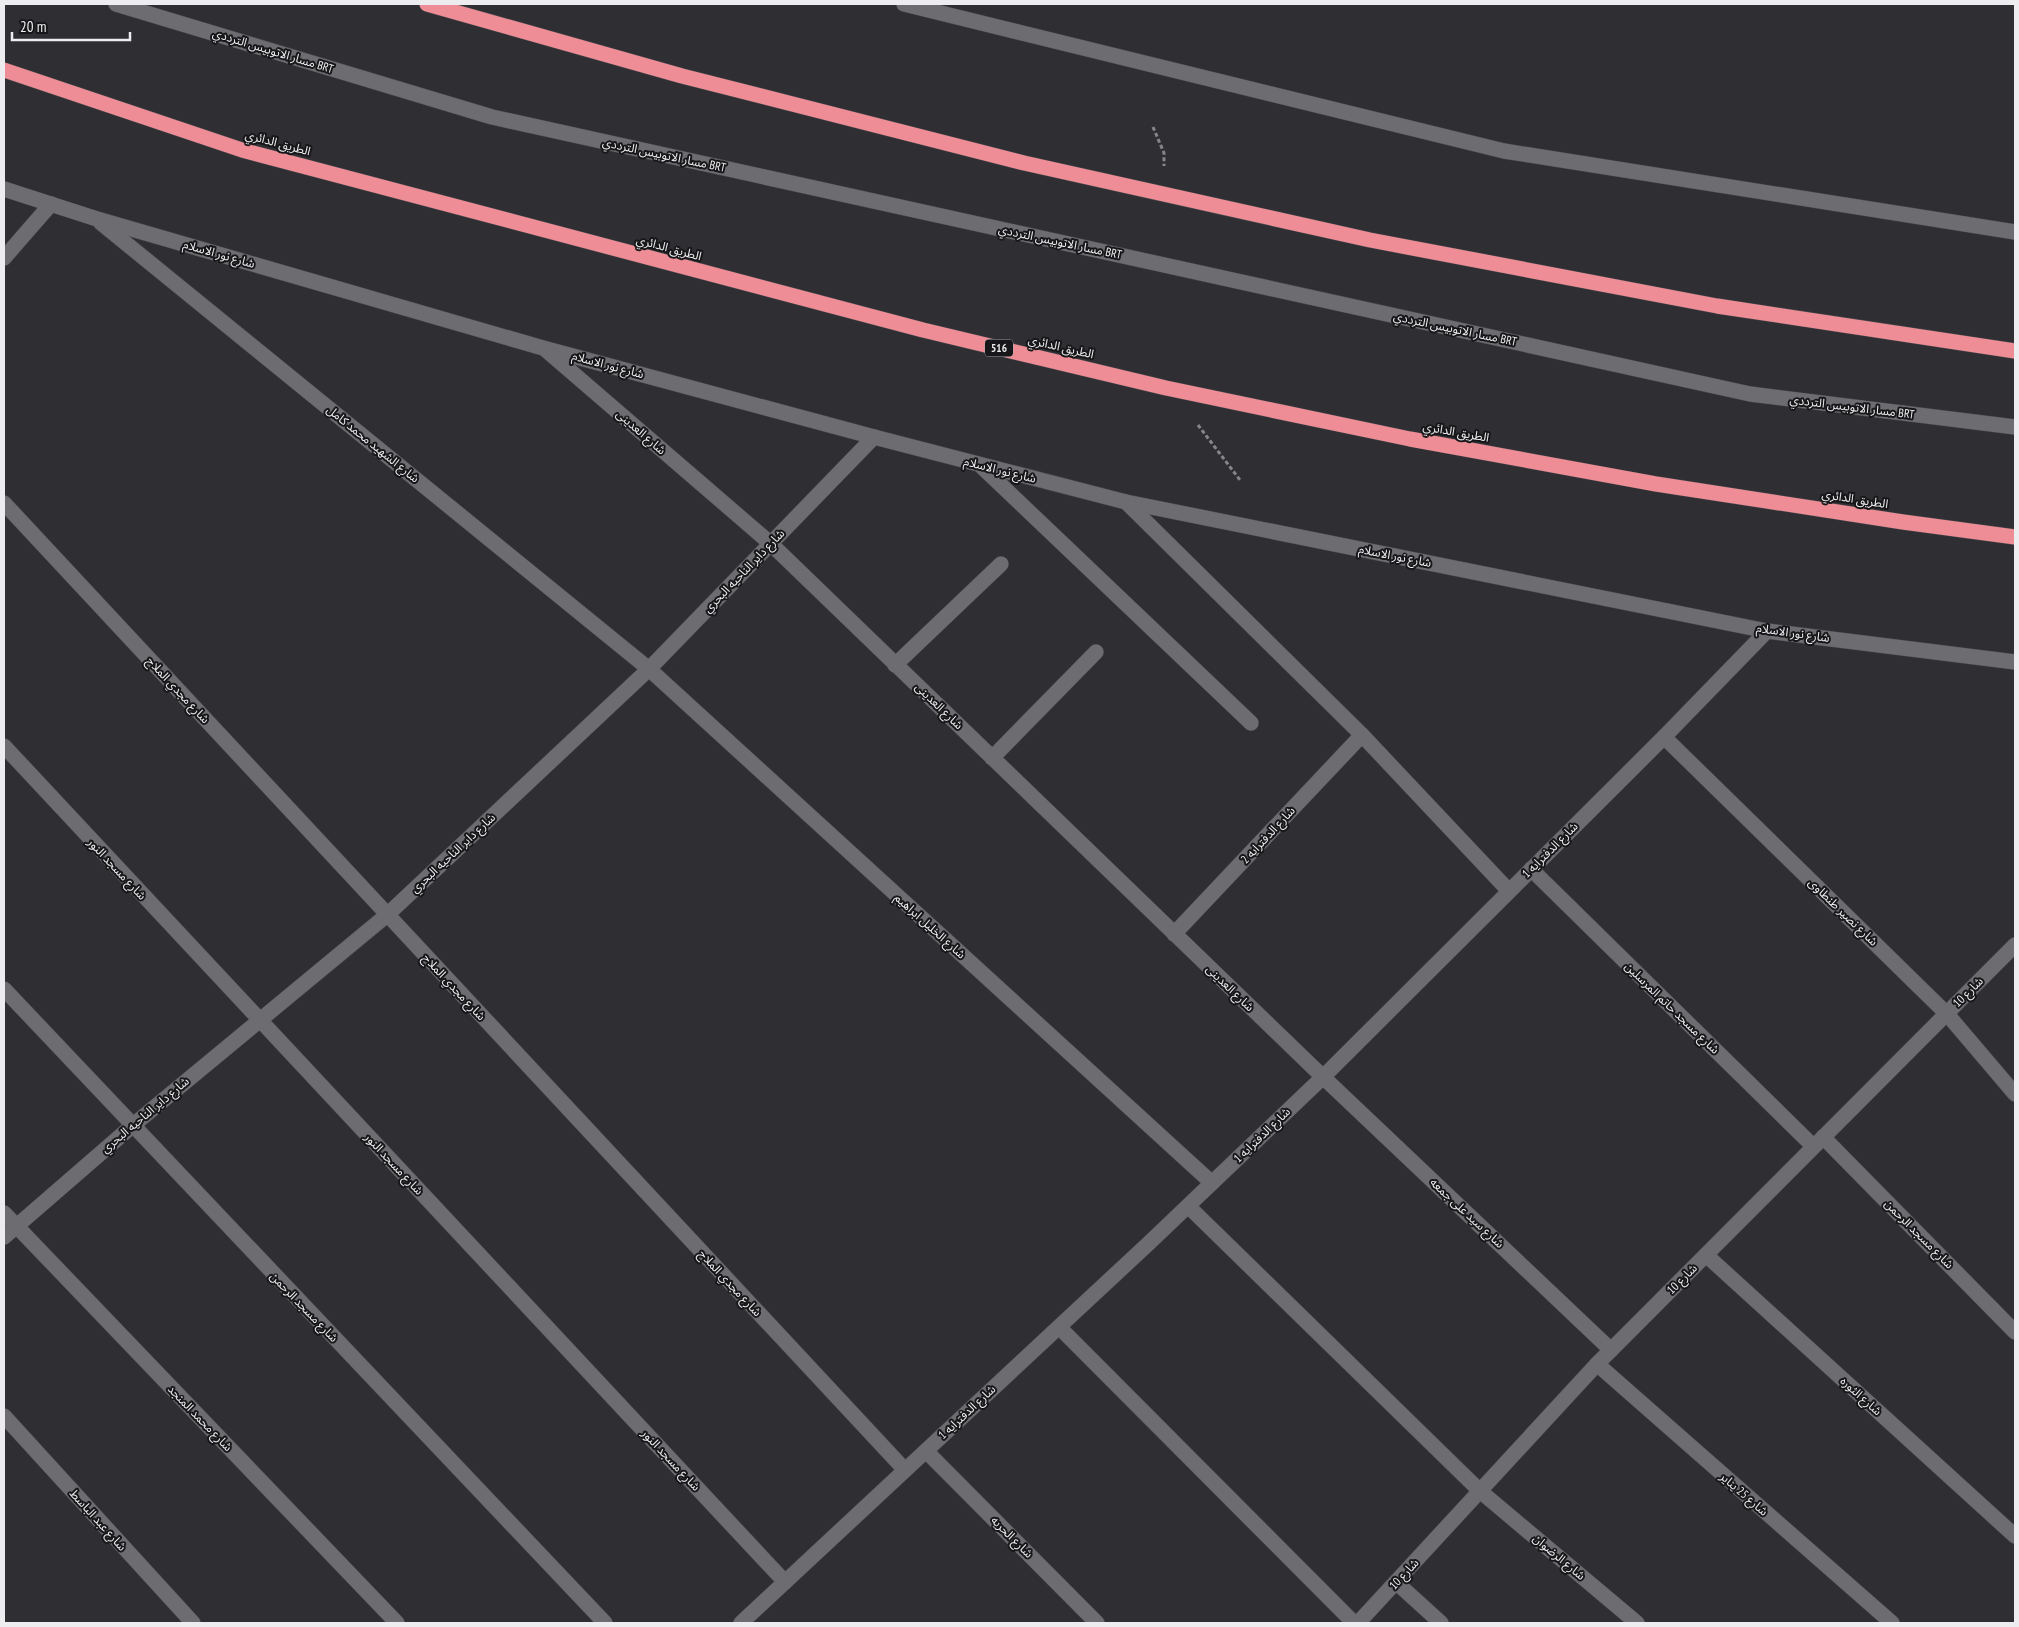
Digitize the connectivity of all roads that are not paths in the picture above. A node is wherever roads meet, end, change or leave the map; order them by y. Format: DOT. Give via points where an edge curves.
graph roads {
  1 [pos="116,4"];
  2 [pos="427,4"];
  3 [pos="904,4"];
  4 [pos="4,70"];
  5 [pos="4,190"];
  6 [pos="51,204"];
  7 [pos="97,219"];
  8 [pos="2015,232"];
  9 [pos="4,258"];
  10 [pos="543,348"];
  11 [pos="2015,351"];
  12 [pos="2015,427"];
  13 [pos="874,438"];
  14 [pos="979,464"];
  15 [pos="1126,502"];
  16 [pos="4,503"];
  17 [pos="2015,537"];
  18 [pos="770,543"];
  19 [pos="1001,564"];
  20 [pos="1767,631"];
  21 [pos="1096,652"];
  22 [pos="2015,662"];
  23 [pos="896,665"];
  24 [pos="649,669"];
  25 [pos="1251,723"];
  26 [pos="1362,735"];
  27 [pos="1664,737"];
  28 [pos="4,746"];
  29 [pos="992,758"];
  30 [pos="1531,869"];
  31 [pos="1509,891"];
  32 [pos="387,915"];
  33 [pos="1174,934"];
  34 [pos="2015,945"];
  35 [pos="4,989"];
  36 [pos="1946,1014"];
  37 [pos="259,1020"];
  38 [pos="1323,1077"];
  39 [pos="2015,1094"];
  40 [pos="132,1126"];
  41 [pos="1818,1141"];
  42 [pos="1212,1183"];
  43 [pos="1188,1206"];
  44 [pos="4,1213"];
  45 [pos="16,1226"];
  46 [pos="4,1237"];
  47 [pos="1706,1255"];
  48 [pos="1059,1326"];
  49 [pos="2015,1332"];
  50 [pos="1611,1350"];
  51 [pos="1597,1364"];
  52 [pos="4,1416"];
  53 [pos="926,1451"];
  54 [pos="905,1470"];
  55 [pos="1480,1491"];
  56 [pos="2015,1536"];
  57 [pos="785,1582"];
  58 [pos="1397,1583"];
  59 [pos="193,1623"];
  60 [pos="397,1623"];
  61 [pos="605,1623"];
  62 [pos="741,1623"];
  63 [pos="1097,1623"];
  64 [pos="1354,1623"];
  65 [pos="1358,1623"];
  66 [pos="1441,1623"];
  67 [pos="1637,1623"];
  68 [pos="1892,1623"];
  1 -- 12 [label="street, مسار الاتوبيس الترددي BRT" via="492,117 1750,394"];
  2 -- 11 [label="highway" via="682,76 1024,163 1370,240 1717,306"];
  3 -- 8 [label="street" via="1504,151"];
  4 -- 17 [label="highway, الطريق الدائري / 516" via="242,150 914,328 1166,388 1410,439 1656,484"];
  5 -- 6 [label="street, شارع نور الاسلام"];
  6 -- 7 [label="street, شارع نور الاسلام"];
  6 -- 9 [label="street"];
  7 -- 10 [label="street, شارع نور الاسلام"];
  7 -- 24 [label="street, شارع الشهيد محمد كامل"];
  10 -- 13 [label="street, شارع نور الاسلام"];
  10 -- 18 [label="street, شارع العدينى"];
  13 -- 14 [label="street, شارع نور الاسلام"];
  13 -- 18 [label="street, شارع داير الناحيه البحري"];
  14 -- 15 [label="street, شارع نور الاسلام"];
  14 -- 25 [label="street"];
  15 -- 20 [label="street, شارع نور الاسلام"];
  15 -- 26 [label="street"];
  16 -- 32 [label="street, شارع مجدي الملاح"];
  18 -- 23 [label="street, شارع العدينى"];
  18 -- 24 [label="street, شارع داير الناحيه البحري"];
  19 -- 23 [label="street"];
  20 -- 22 [label="street, شارع نور الاسلام"];
  20 -- 27 [label="street, شارع الدفترايه 1"];
  21 -- 29 [label="street"];
  23 -- 29 [label="street, شارع العدينى"];
  24 -- 32 [label="street, شارع داير الناحيه البحري"];
  24 -- 42 [label="street, شارع الخليل ابراهيم"];
  26 -- 31 [label="street"];
  26 -- 33 [label="street, شارع الدفترايه 2"];
  27 -- 30 [label="street, شارع الدفترايه 1"];
  27 -- 36 [label="street, شارع نصير طنطاوى"];
  28 -- 37 [label="street, شارع مسجد النور"];
  29 -- 33 [label="street, شارع العدينى"];
  30 -- 31 [label="street, شارع الدفترايه 1"];
  30 -- 41 [label="street, شارع مسجد حاتم المرسلين"];
  31 -- 38 [label="street, شارع الدفترايه 1"];
  32 -- 37 [label="street, شارع داير الناحيه البحري"];
  32 -- 54 [label="street, شارع مجدي الملاح"];
  33 -- 38 [label="street, شارع العدينى"];
  34 -- 36 [label="street, شارع 10"];
  35 -- 40 [label="street, شارع مسجد الرحمن"];
  36 -- 39 [label="street, شارع نصير طنطاوى"];
  36 -- 41 [label="street, شارع 10"];
  37 -- 40 [label="street, شارع داير الناحيه البحري"];
  37 -- 57 [label="street, شارع مسجد النور"];
  38 -- 42 [label="street, شارع الدفترايه 1"];
  38 -- 50 [label="street, شارع سيد على جمعه"];
  40 -- 45 [label="street, شارع داير الناحيه البحري"];
  40 -- 61 [label="street, شارع مسجد الرحمن"];
  41 -- 47 [label="street, شارع 10"];
  41 -- 49 [label="street, شارع مسجد الرحمن"];
  42 -- 43 [label="street, شارع الدفترايه 1"];
  43 -- 48 [label="street, شارع الدفترايه 1"];
  43 -- 55 [label="street, شارع الرضوان"];
  44 -- 45 [label="street, شارع محمد المنجد"];
  45 -- 46 [label="street, شارع داير الناحيه البحري"];
  45 -- 60 [label="street, شارع محمد المنجد"];
  47 -- 50 [label="street, شارع 10"];
  47 -- 56 [label="street, شارع الثوره"];
  48 -- 53 [label="street, شارع الدفترايه 1"];
  48 -- 64 [label="street"];
  50 -- 51 [label="street, شارع 10"];
  51 -- 55 [label="street, شارع 10"];
  51 -- 68 [label="street, شارع 25 يناير"];
  52 -- 59 [label="street, شارع عبد الباسط"];
  53 -- 54 [label="street, شارع الدفترايه 1"];
  53 -- 63 [label="street, شارع الحريه"];
  54 -- 57 [label="street, شارع الدفترايه 1"];
  55 -- 58 [label="street, شارع 10"];
  55 -- 67 [label="street, شارع الرضوان"];
  57 -- 62 [label="street, شارع الدفترايه 1"];
  58 -- 65 [label="street, شارع 10"];
  58 -- 66 [label="street"];
}
